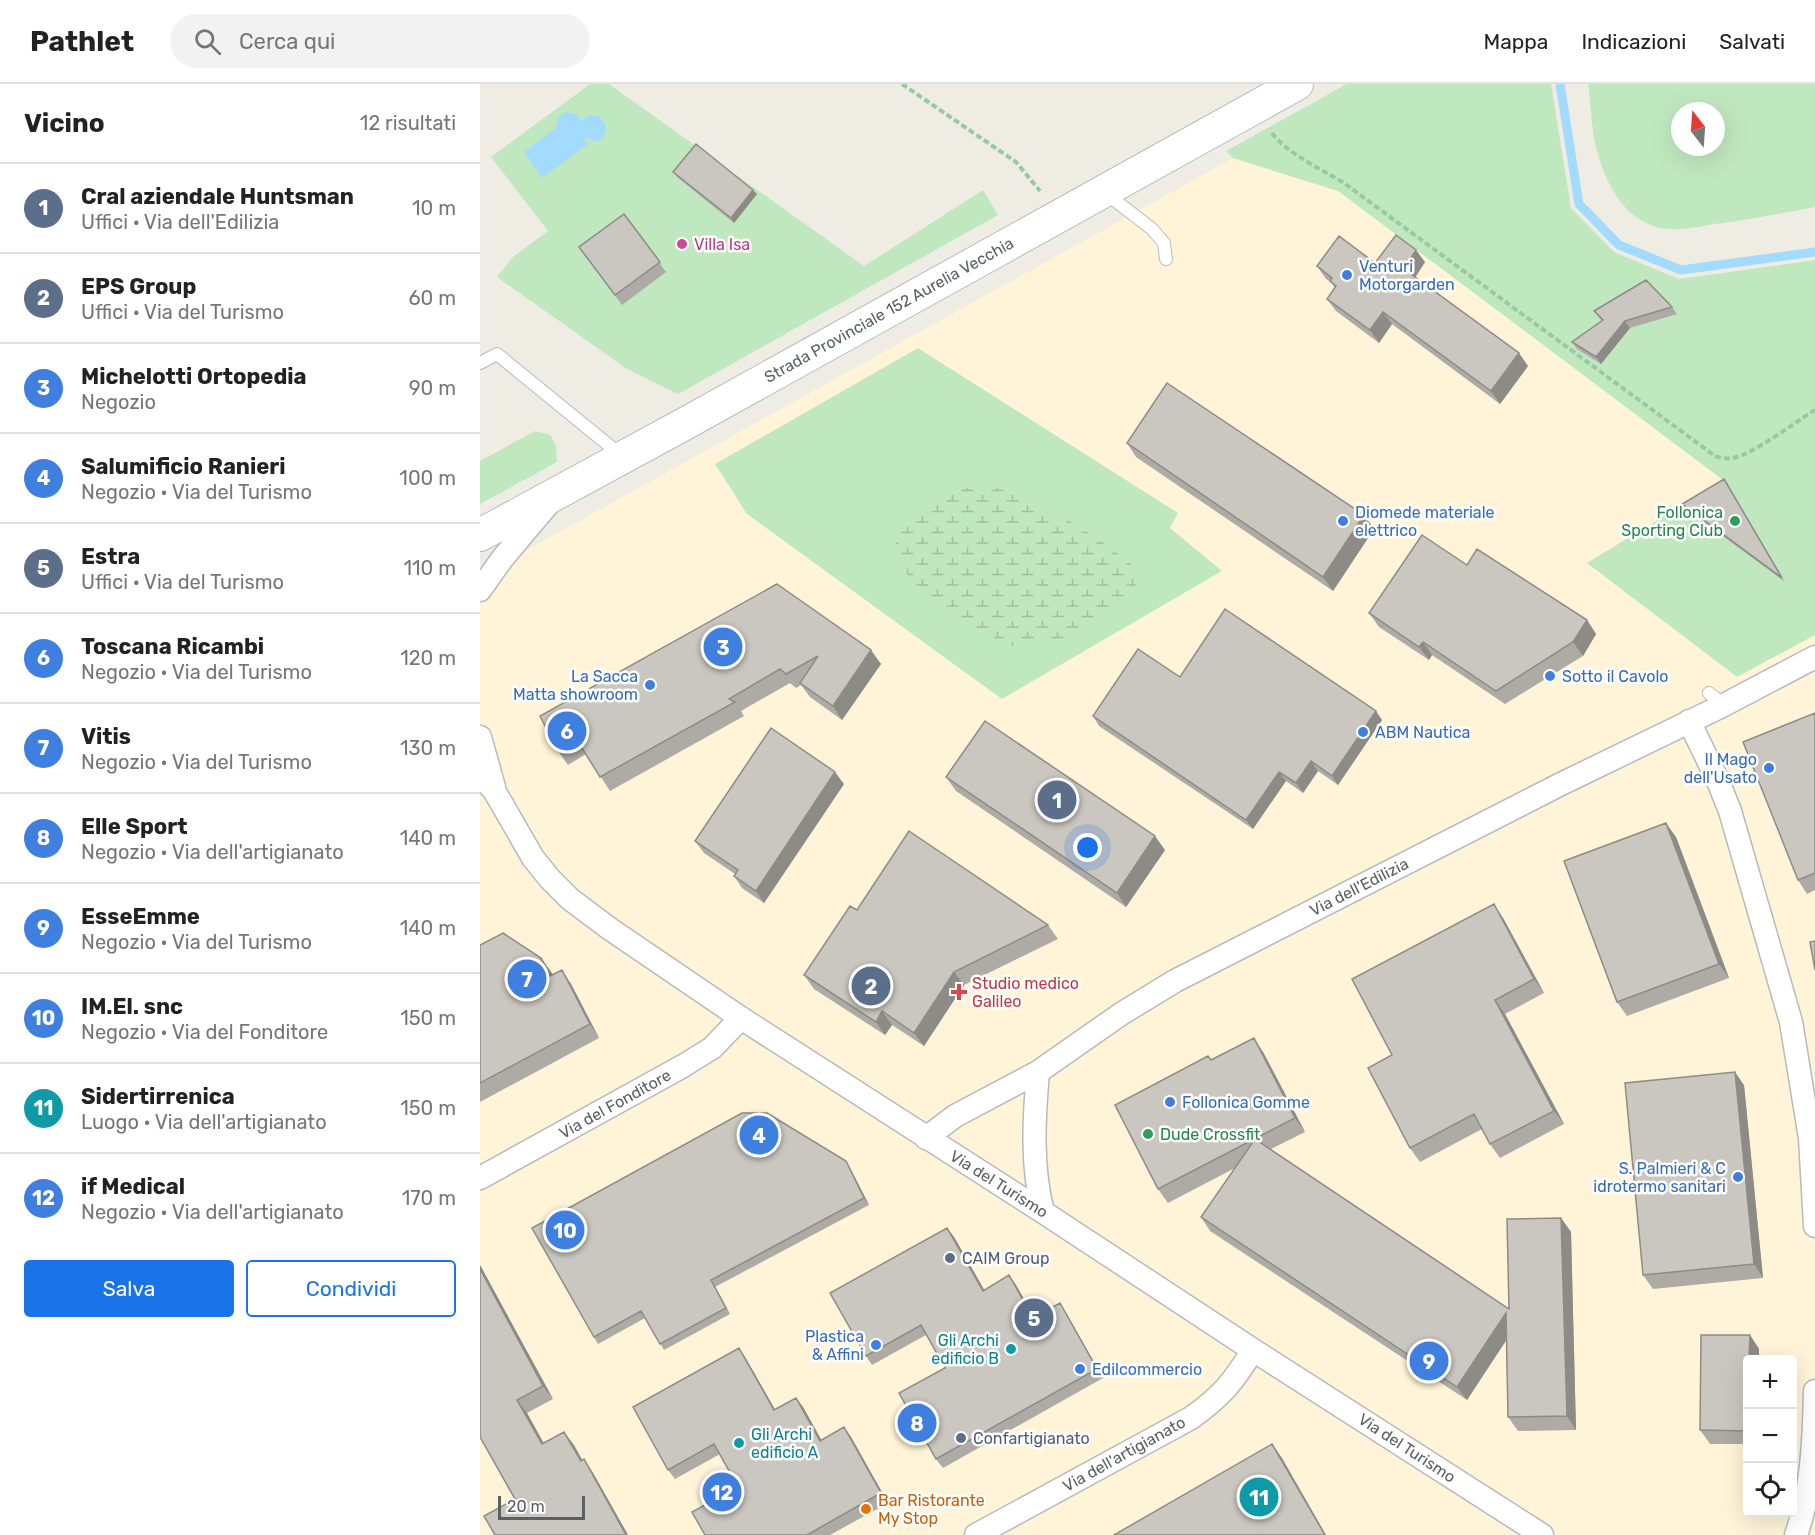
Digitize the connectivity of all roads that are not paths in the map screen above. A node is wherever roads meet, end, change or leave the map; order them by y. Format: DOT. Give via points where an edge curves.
graph roads {
  1 [pos="1297,84"];
  2 [pos="1103,190"];
  3 [pos="1166,259"];
  4 [pos="480,363"];
  5 [pos="623,457"];
  6 [pos="558,492"];
  7 [pos="480,535"];
  8 [pos="480,590"];
  9 [pos="1815,657"];
  10 [pos="1689,721"];
  11 [pos="480,737"];
  12 [pos="480,774"];
  13 [pos="495,792"];
  14 [pos="741,1018"];
  15 [pos="1038,1072"];
  16 [pos="926,1138"];
  17 [pos="480,1178"];
  18 [pos="1043,1212"];
  19 [pos="1815,1226"];
  20 [pos="1253,1350"];
  21 [pos="1815,1391"];
  22 [pos="976,1535"];
  23 [pos="1542,1535"];
  24 [pos="1796,1535"];
  1 -- 2 [label="main road, Strada Provinciale 152 Aurelia Vecchia"];
  2 -- 3 [label="lane" via="1152,229 1164,243"];
  2 -- 5 [label="main road, Strada Provinciale 152 Aurelia Vecchia"];
  4 -- 5 [label="lane" via="497,354"];
  5 -- 6 [label="main road, Strada Provinciale 152 Aurelia Vecchia"];
  6 -- 7 [label="main road, Strada Provinciale 152 Aurelia Vecchia"];
  6 -- 8 [label="street"];
  9 -- 10 [label="street, Via dell'Edilizia" via="1716,699"];
  10 -- 15 [label="street, Via dell'Edilizia" via="1175,981"];
  10 -- 19 [label="street" via="1730,811 1791,1022 1810,1138"];
  11 -- 13 [label="street, Via del Turismo"];
  12 -- 13 [label="street, Via del Turismo"];
  13 -- 14 [label="street, Via del Turismo" via="533,858 570,899"];
  14 -- 16 [label="street, Via del Turismo"];
  14 -- 17 [label="street, Via del Fonditore" via="712,1048 683,1066"];
  15 -- 16 [label="street, Via dell'Edilizia" via="956,1116"];
  15 -- 18 [label="street" via="1035,1161"];
  16 -- 18 [label="street, Via del Turismo"];
  18 -- 20 [label="street, Via del Turismo"];
  20 -- 22 [label="street, Via dell'artigianato" via="1234,1381 1191,1418"];
  20 -- 23 [label="street, Via del Turismo"];
  21 -- 24 [label="street" via="1806,1498"];
}
